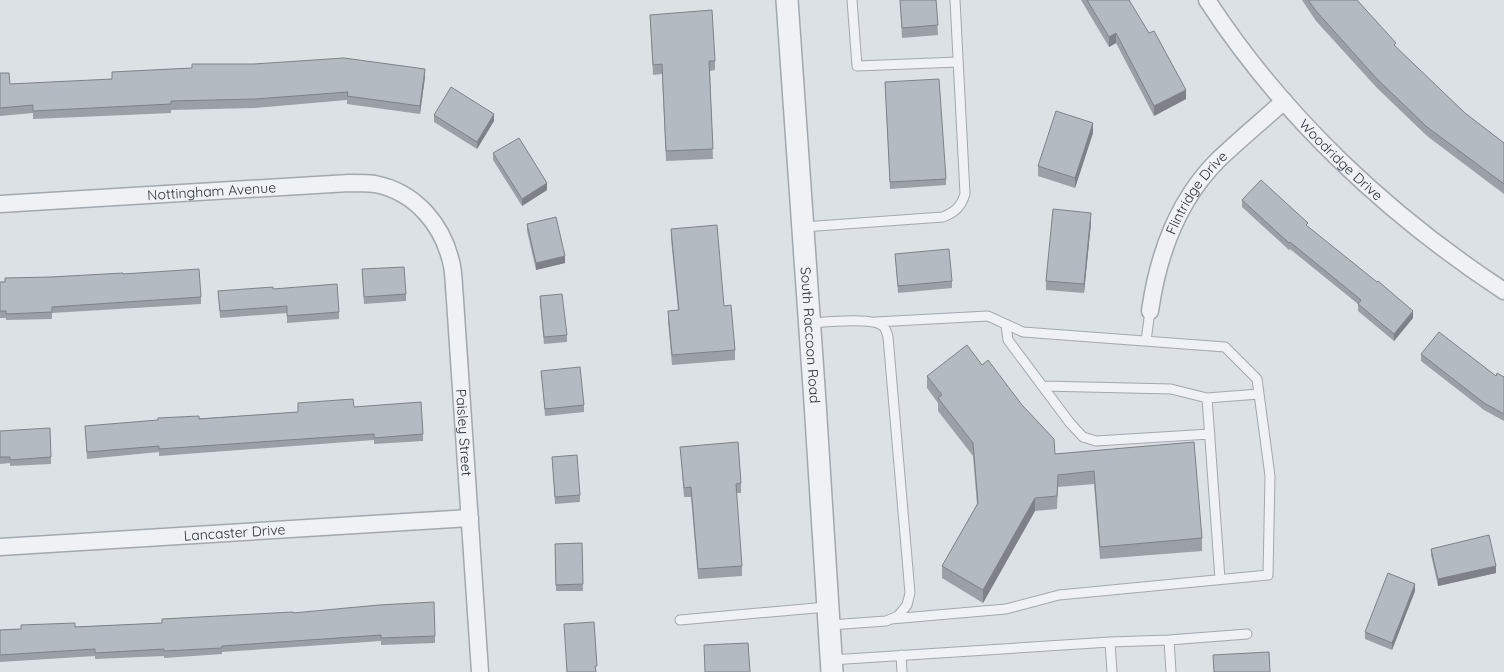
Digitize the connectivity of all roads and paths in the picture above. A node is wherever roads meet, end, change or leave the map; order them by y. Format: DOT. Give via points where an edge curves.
graph roads {
  1 [pos="787,0"];
  2 [pos="852,0"];
  3 [pos="955,0"];
  4 [pos="1207,0"];
  5 [pos="958,62"];
  6 [pos="1284,101"];
  7 [pos="0,204"];
  8 [pos="418,205"];
  9 [pos="803,227"];
  10 [pos="1504,291"];
  11 [pos="1150,311"];
  12 [pos="875,322"];
  13 [pos="810,323"];
  14 [pos="1006,325"];
  15 [pos="1146,341"];
  16 [pos="1043,386"];
  17 [pos="1259,394"];
  18 [pos="1208,398"];
  19 [pos="1210,434"];
  20 [pos="470,518"];
  21 [pos="0,547"];
  22 [pos="1220,579"];
  23 [pos="828,616"];
  24 [pos="891,619"];
  25 [pos="680,620"];
  26 [pos="1247,634"];
  27 [pos="1169,640"];
  28 [pos="1110,642"];
  29 [pos="901,655"];
  30 [pos="831,666"];
  31 [pos="480,672"];
  32 [pos="902,672"];
  33 [pos="1112,672"];
  34 [pos="1171,672"];
  1 -- 9 [label="street, South Raccoon Road"];
  2 -- 5 [label="lane" via="857,66"];
  3 -- 5 [label="lane"];
  4 -- 6 [label="street, Woodridge Drive"];
  5 -- 9 [label="lane" via="965,194 959,208 943,217"];
  6 -- 10 [label="street, Woodridge Drive" via="1354,175 1429,238"];
  6 -- 11 [label="street, Flintridge Drive" via="1218,161 1188,198 1162,253"];
  7 -- 8 [label="street, Nottingham Avenue" via="349,183 378,185 398,192"];
  8 -- 20 [label="street, Paisley Street" via="444,239 452,266"];
  9 -- 13 [label="street, South Raccoon Road"];
  11 -- 15 [label="lane"];
  12 -- 13 [label="lane"];
  12 -- 14 [label="lane" via="988,316"];
  12 -- 24 [label="lane" via="884,327 888,337 910,592 907,605"];
  13 -- 23 [label="street, South Raccoon Road"];
  14 -- 15 [label="lane" via="1023,332"];
  14 -- 16 [label="lane" via="1008,340"];
  15 -- 17 [label="lane" via="1225,347 1257,379"];
  16 -- 18 [label="lane" via="1171,389"];
  16 -- 19 [label="lane" via="1083,437 1096,441"];
  17 -- 18 [label="lane"];
  17 -- 22 [label="lane" via="1270,476 1268,574"];
  18 -- 19 [label="lane"];
  19 -- 22 [label="lane"];
  20 -- 21 [label="street, Lancaster Drive"];
  20 -- 31 [label="street, Paisley Street"];
  22 -- 24 [label="lane" via="1059,595 1006,610"];
  23 -- 24 [label="lane"];
  23 -- 25 [label="lane"];
  23 -- 30 [label="street, South Raccoon Road"];
  26 -- 27 [label="lane"];
  27 -- 28 [label="lane"];
  27 -- 34 [label="lane"];
  28 -- 29 [label="lane"];
  28 -- 33 [label="lane"];
  29 -- 30 [label="lane"];
  29 -- 32 [label="lane"];
}
